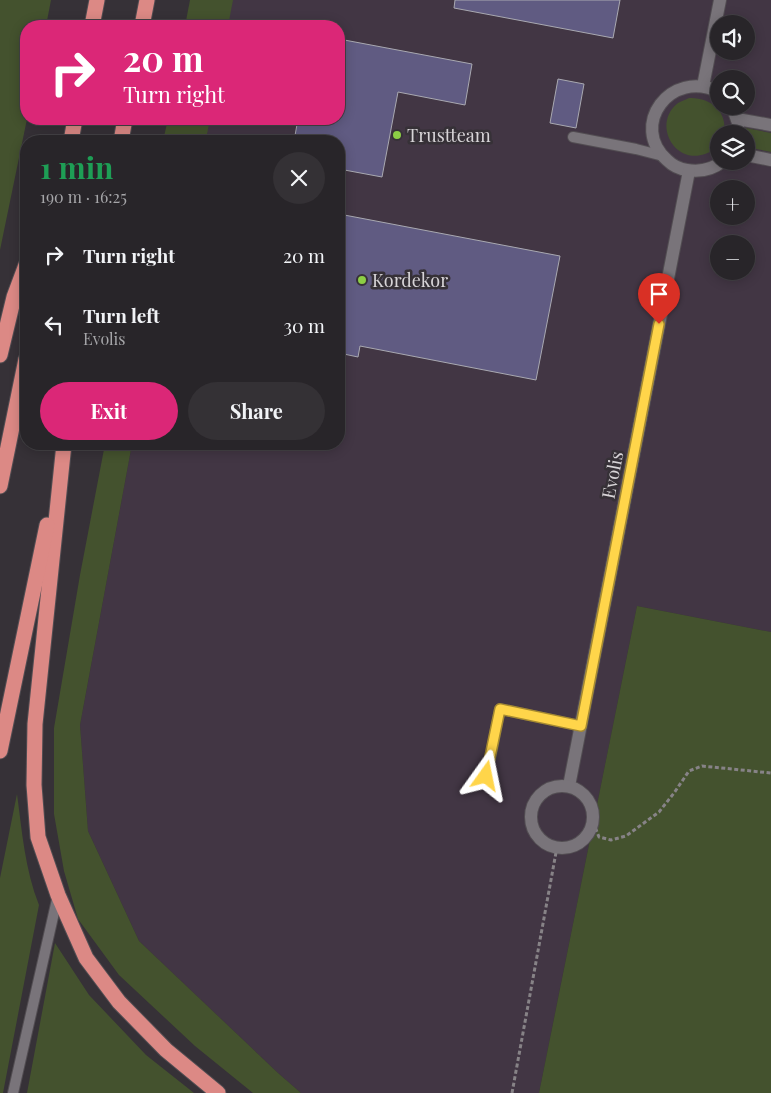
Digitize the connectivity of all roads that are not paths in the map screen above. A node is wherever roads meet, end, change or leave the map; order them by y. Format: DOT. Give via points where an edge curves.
graph roads {
  1 [pos="97,0"];
  2 [pos="147,0"];
  3 [pos="720,0"];
  4 [pos="93,20"];
  5 [pos="143,20"];
  6 [pos="703,86"];
  7 [pos="710,89"];
  8 [pos="735,115"];
  9 [pos="737,119"];
  10 [pos="737,125"];
  11 [pos="771,125"];
  12 [pos="573,137"];
  13 [pos="663,156"];
  14 [pos="755,157"];
  15 [pos="771,160"];
  16 [pos="710,168"];
  17 [pos="689,171"];
  18 [pos="20,281"];
  19 [pos="0,355"];
  20 [pos="20,388"];
  21 [pos="63,450"];
  22 [pos="63,450"];
  23 [pos="0,486"];
  24 [pos="581,726"];
  25 [pos="0,751"];
  26 [pos="486,776"];
  27 [pos="569,786"];
  28 [pos="58,894"];
  29 [pos="13,1093"];
  30 [pos="218,1093"];
  1 -- 4 [label="highway"];
  2 -- 5 [label="highway"];
  3 -- 6 [label="street"];
  6 -- 7 [label="street"];
  6 -- 13 [label="street" via="677,90 660,104 653,125 656,147"];
  8 -- 9 [label="street"];
  9 -- 10 [label="street"];
  9 -- 11 [label="street"];
  12 -- 13 [label="lane"];
  13 -- 17 [label="street"];
  14 -- 15 [label="street"];
  16 -- 17 [label="street"];
  17 -- 24 [label="street, Evolis"];
  18 -- 19 [label="highway"];
  20 -- 23 [label="highway"];
  21 -- 25 [label="highway"];
  22 -- 28 [label="highway" via="35,724 34,785 38,837"];
  24 -- 26 [label="lane" via="500,709"];
  24 -- 27 [label="street, Evolis"];
  27 -- 27 [label="street" via="549,788 535,802 532,811 534,830 548,844 557,847 569,847 580,842 593,822 593,810 588,799"];
  28 -- 29 [label="lane"];
  28 -- 30 [label="highway" via="86,958 119,1002 166,1050"];
}
